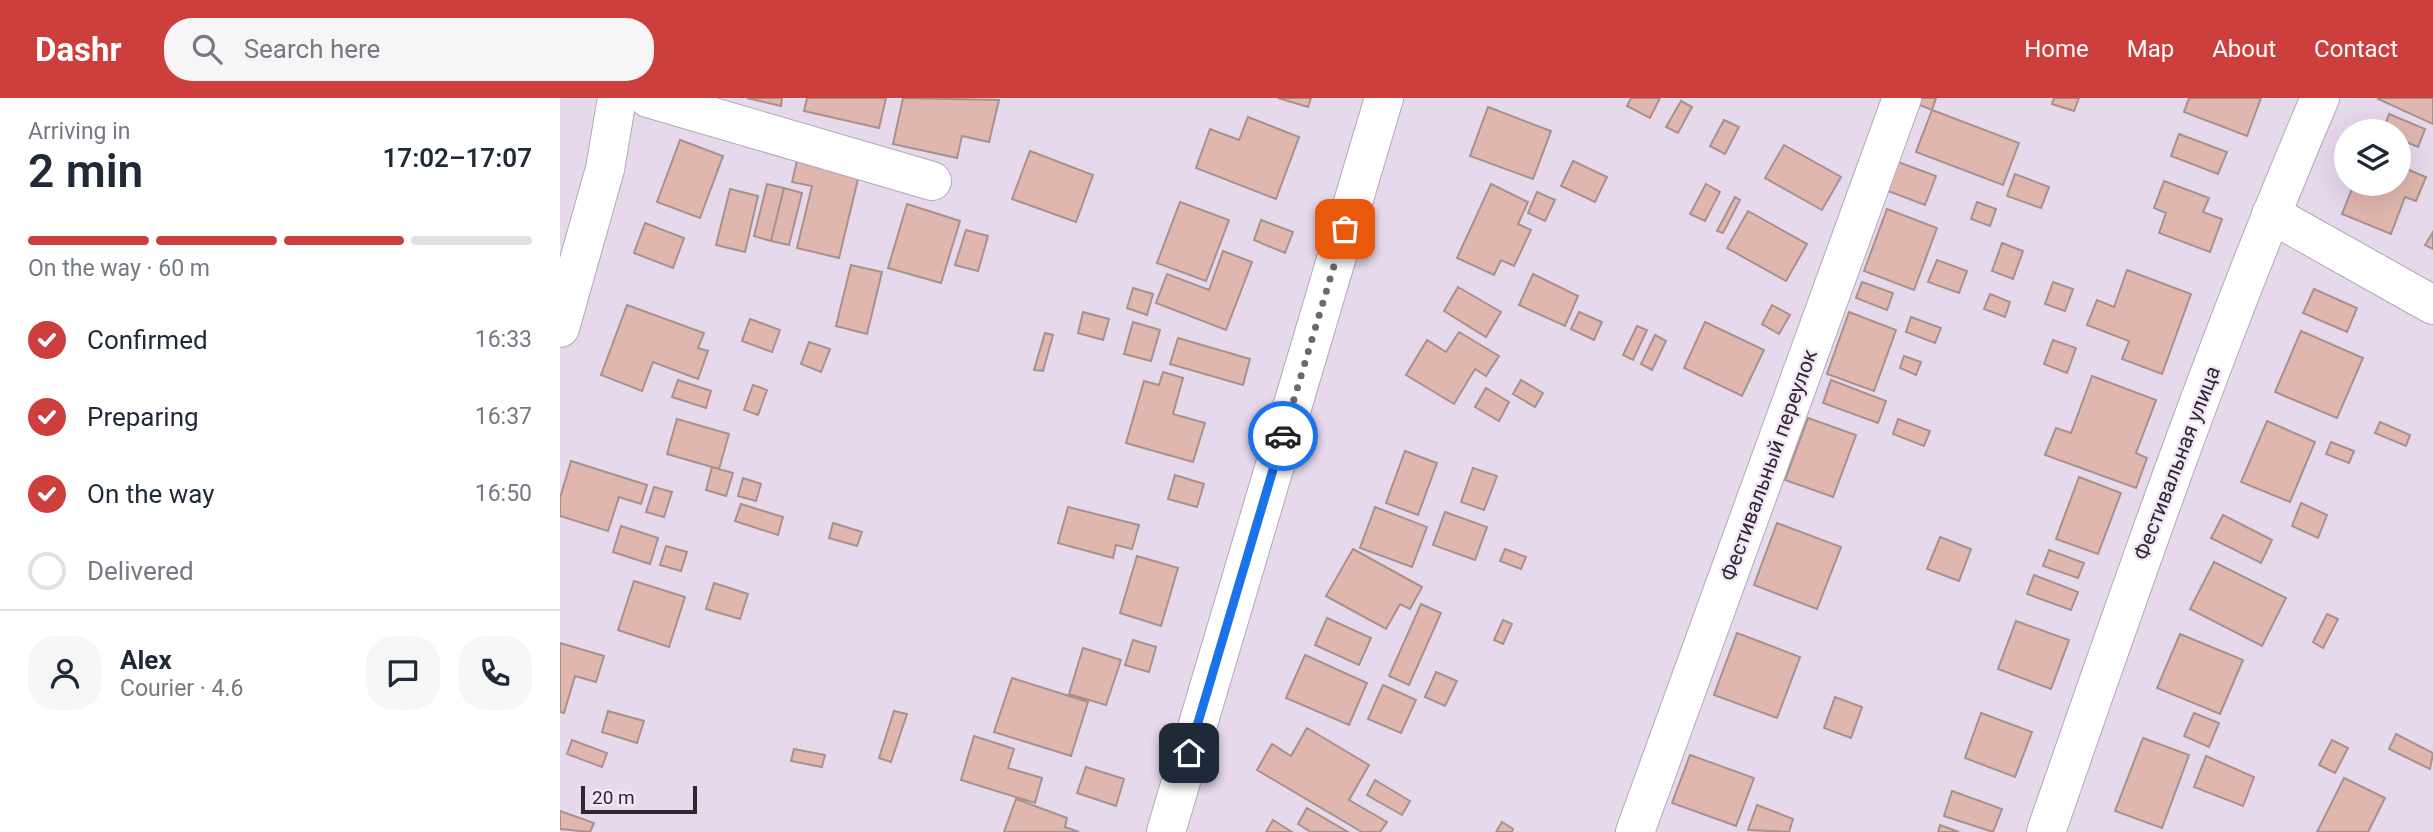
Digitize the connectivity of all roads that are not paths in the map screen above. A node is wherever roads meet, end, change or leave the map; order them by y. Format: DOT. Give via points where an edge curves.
graph roads {
  1 [pos="617,98"];
  2 [pos="648,98"];
  3 [pos="1384,98"];
  4 [pos="1902,98"];
  5 [pos="2320,98"];
  6 [pos="932,181"];
  7 [pos="2271,214"];
  8 [pos="2433,306"];
  9 [pos="560,328"];
  10 [pos="1166,832"];
  11 [pos="1635,832"];
  12 [pos="2046,832"];
  1 -- 9 [label="street" via="605,169"];
  2 -- 6 [label="street"];
  3 -- 10 [label="street"];
  4 -- 11 [label="street, Фестивальный переулок"];
  5 -- 7 [label="street, Фестивальная улица"];
  7 -- 8 [label="street"];
  7 -- 12 [label="street, Фестивальная улица" via="2137,568"];
}
